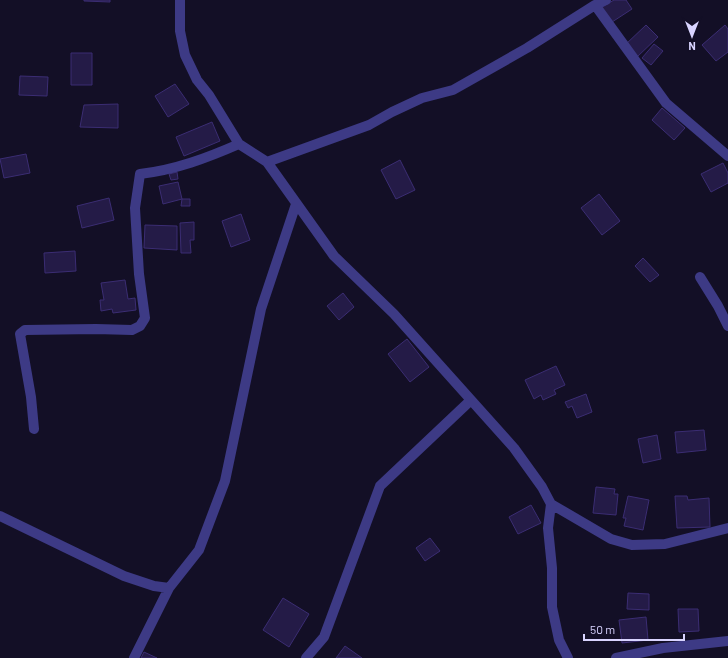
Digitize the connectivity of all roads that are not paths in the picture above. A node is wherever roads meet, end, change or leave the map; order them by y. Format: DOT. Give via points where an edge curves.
graph roads {
  1 [pos="180,0"];
  2 [pos="606,0"];
  3 [pos="594,5"];
  4 [pos="239,144"];
  5 [pos="728,156"];
  6 [pos="267,162"];
  7 [pos="296,204"];
  8 [pos="700,277"];
  9 [pos="728,326"];
  10 [pos="471,400"];
  11 [pos="34,429"];
  12 [pos="551,504"];
  13 [pos="0,516"];
  14 [pos="728,528"];
  15 [pos="169,588"];
  16 [pos="728,641"];
  17 [pos="134,658"];
  18 [pos="306,658"];
  19 [pos="568,658"];
  20 [pos="616,658"];
  1 -- 4 [label="street" via="180,31 185,55 197,80 209,94"];
  2 -- 3 [label="street"];
  3 -- 5 [label="street" via="666,103"];
  3 -- 6 [label="street" via="527,48 453,90 422,98 369,125"];
  4 -- 6 [label="street"];
  4 -- 11 [label="street" via="164,171 140,174 135,208 145,318 140,326 132,330 25,330 20,334"];
  6 -- 7 [label="street"];
  7 -- 10 [label="street" via="334,256 394,314"];
  7 -- 15 [label="street" via="261,309 225,481 199,550"];
  8 -- 9 [label="street"];
  10 -- 12 [label="street" via="514,448"];
  10 -- 18 [label="street" via="380,486 324,638"];
  12 -- 14 [label="street" via="611,539 632,545 665,544"];
  12 -- 19 [label="street" via="548,528 552,607 559,640"];
  13 -- 15 [label="street" via="124,576"];
  15 -- 17 [label="street"];
  16 -- 20 [label="street" via="663,648"];
}
